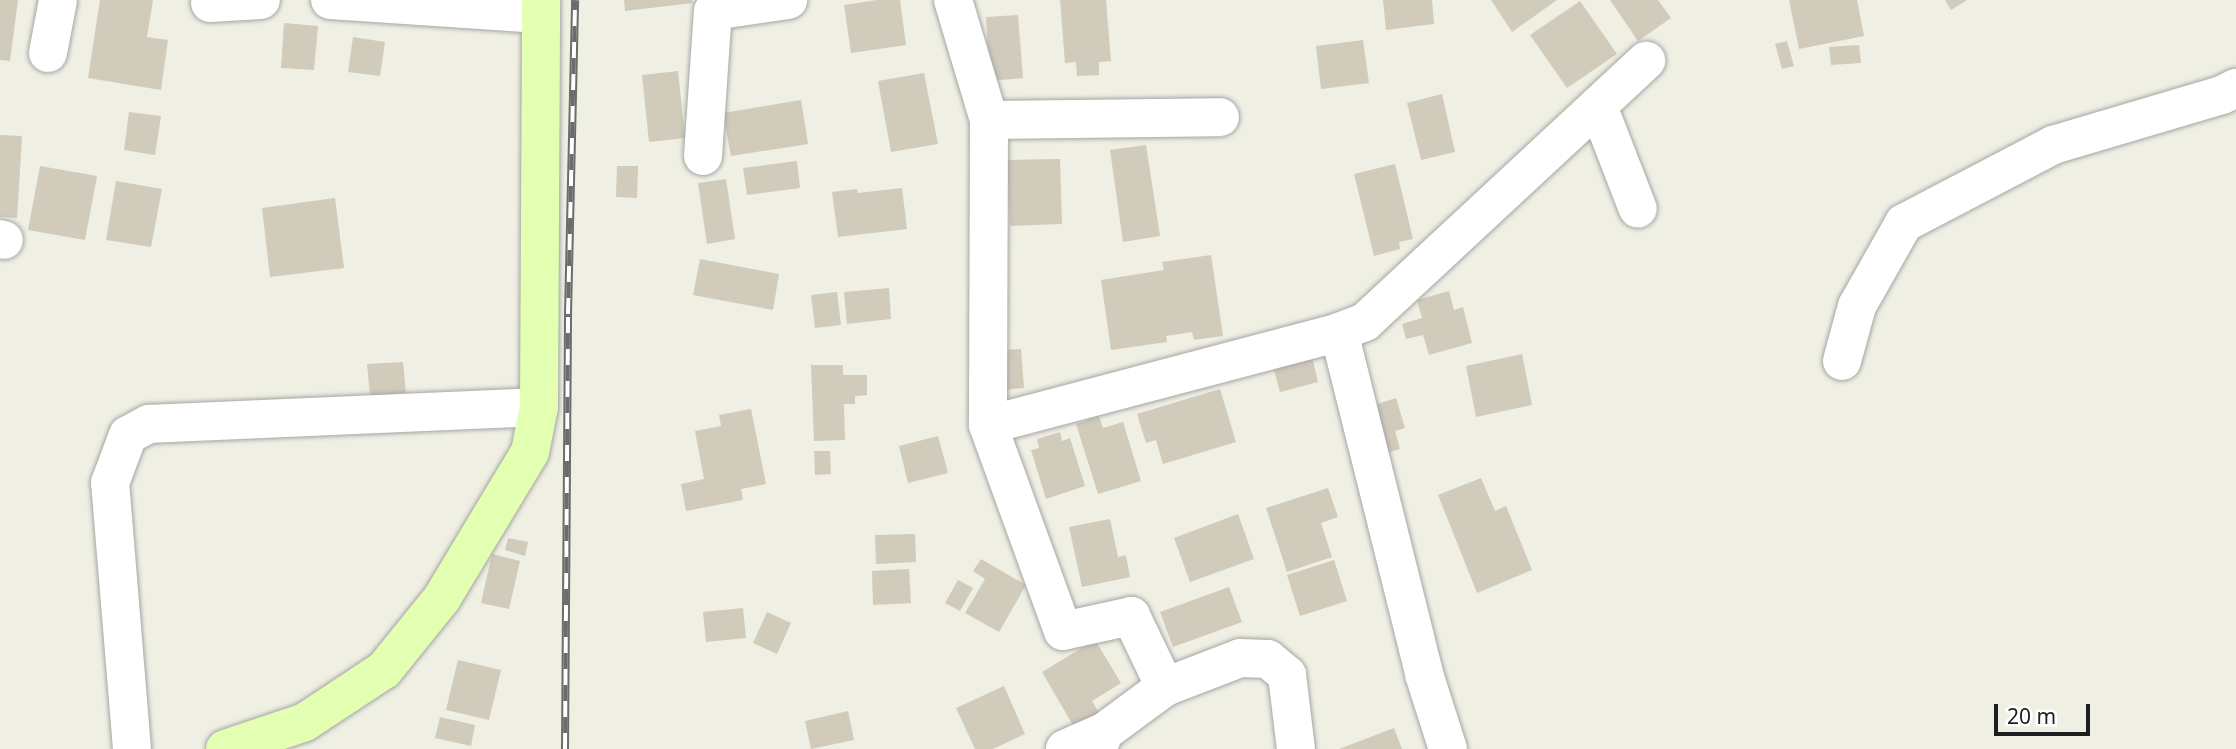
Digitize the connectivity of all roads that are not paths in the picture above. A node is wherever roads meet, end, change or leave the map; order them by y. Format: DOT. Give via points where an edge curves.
graph roads {
  1 [pos="58,0"];
  2 [pos="261,0"];
  3 [pos="330,0"];
  4 [pos="788,0"];
  5 [pos="953,0"];
  6 [pos="210,3"];
  7 [pos="541,7"];
  8 [pos="48,53"];
  9 [pos="1646,61"];
  10 [pos="2236,88"];
  11 [pos="1598,106"];
  12 [pos="1220,117"];
  13 [pos="989,120"];
  14 [pos="704,156"];
  15 [pos="1639,209"];
  16 [pos="1339,332"];
  17 [pos="1842,361"];
  18 [pos="539,407"];
  19 [pos="988,425"];
  20 [pos="1165,687"];
  21 [pos="1101,741"];
  22 [pos="131,749"];
  23 [pos="225,749"];
  24 [pos="1065,749"];
  25 [pos="1296,749"];
  26 [pos="1448,749"];
  1 -- 8 [label="street"];
  2 -- 6 [label="street"];
  3 -- 7 [label="street"];
  4 -- 14 [label="street" via="713,11"];
  5 -- 13 [label="street"];
  7 -- 18 [label="street"];
  9 -- 11 [label="street"];
  10 -- 17 [label="street" via="2053,145 1904,223 1857,306"];
  11 -- 15 [label="street"];
  11 -- 16 [label="street" via="1365,322"];
  12 -- 13 [label="street"];
  13 -- 19 [label="street"];
  16 -- 19 [label="street"];
  16 -- 26 [label="street" via="1424,674"];
  18 -- 22 [label="street" via="149,424 128,435 110,483"];
  18 -- 23 [label="street" via="530,452 442,598 384,670 305,722"];
  19 -- 20 [label="street" via="1063,631 1131,616"];
  20 -- 21 [label="street"];
  20 -- 25 [label="street" via="1240,658 1268,659 1287,676"];
  21 -- 24 [label="street"];
}
